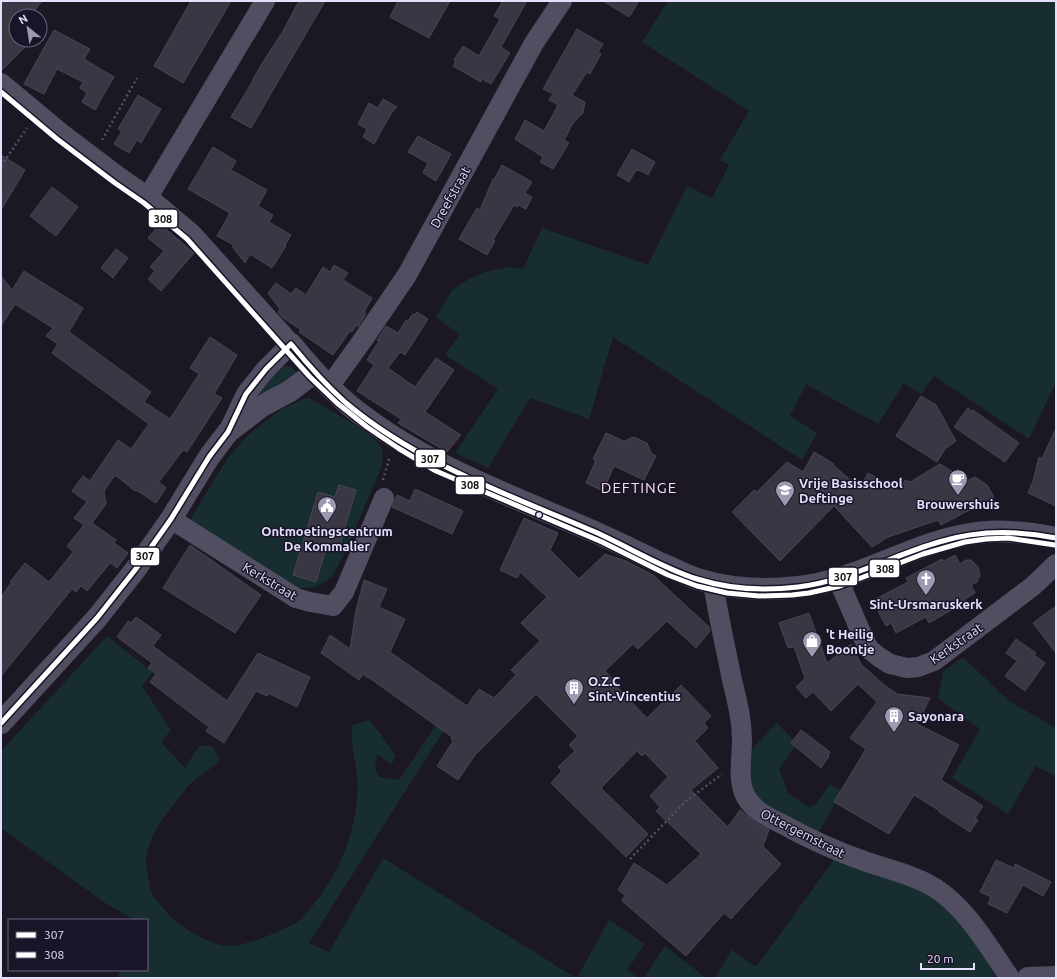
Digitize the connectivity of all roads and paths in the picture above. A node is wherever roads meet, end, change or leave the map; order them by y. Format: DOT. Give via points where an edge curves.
graph roads {
  1 [pos="265,1"];
  2 [pos="562,1"];
  3 [pos="137,78"];
  4 [pos="1,82"];
  5 [pos="37,113"];
  6 [pos="93,156"];
  7 [pos="1,166"];
  8 [pos="148,197"];
  9 [pos="291,344"];
  10 [pos="322,380"];
  11 [pos="228,432"];
  12 [pos="399,440"];
  13 [pos="384,498"];
  14 [pos="171,519"];
  15 [pos="1056,538"];
  16 [pos="1056,564"];
  17 [pos="838,579"];
  18 [pos="713,583"];
  19 [pos="1,723"];
  20 [pos="742,773"];
  21 [pos="630,860"];
  22 [pos="1056,977"];
  23 [pos="1010,978"];
  24 [pos="1028,978"];
  1 -- 8 [label="street"];
  2 -- 10 [label="street, Dreefstraat" via="534,43 407,275 362,341"];
  3 -- 6 [label="path"];
  4 -- 5 [label="street"];
  5 -- 6 [label="street"];
  5 -- 7 [label="path"];
  6 -- 8 [label="street"];
  8 -- 9 [label="street" via="192,234"];
  9 -- 10 [label="street"];
  9 -- 11 [label="street" via="246,394"];
  10 -- 11 [label="street" via="290,391 262,406"];
  10 -- 12 [label="street" via="365,418"];
  11 -- 14 [label="street" via="209,457"];
  12 -- 13 [label="path" via="391,452 380,487"];
  12 -- 18 [label="street" via="434,461 677,571"];
  13 -- 14 [label="street, Kerkstraat" via="344,592 334,606 296,598"];
  14 -- 19 [label="street" via="97,618"];
  15 -- 17 [label="street" via="1007,531 950,539 930,544"];
  16 -- 17 [label="street, Kerkstraat" via="1033,586 934,661 907,668 890,664 870,649"];
  17 -- 18 [label="street" via="808,586 774,588 732,587"];
  18 -- 20 [label="street, Ottergemstraat" via="741,718"];
  20 -- 21 [label="path" via="723,773 692,796"];
  20 -- 23 [label="street, Ottergemstraat" via="746,796 757,810 770,818 840,853 927,884 948,897 974,926"];
  22 -- 24 [label="street"];
}
